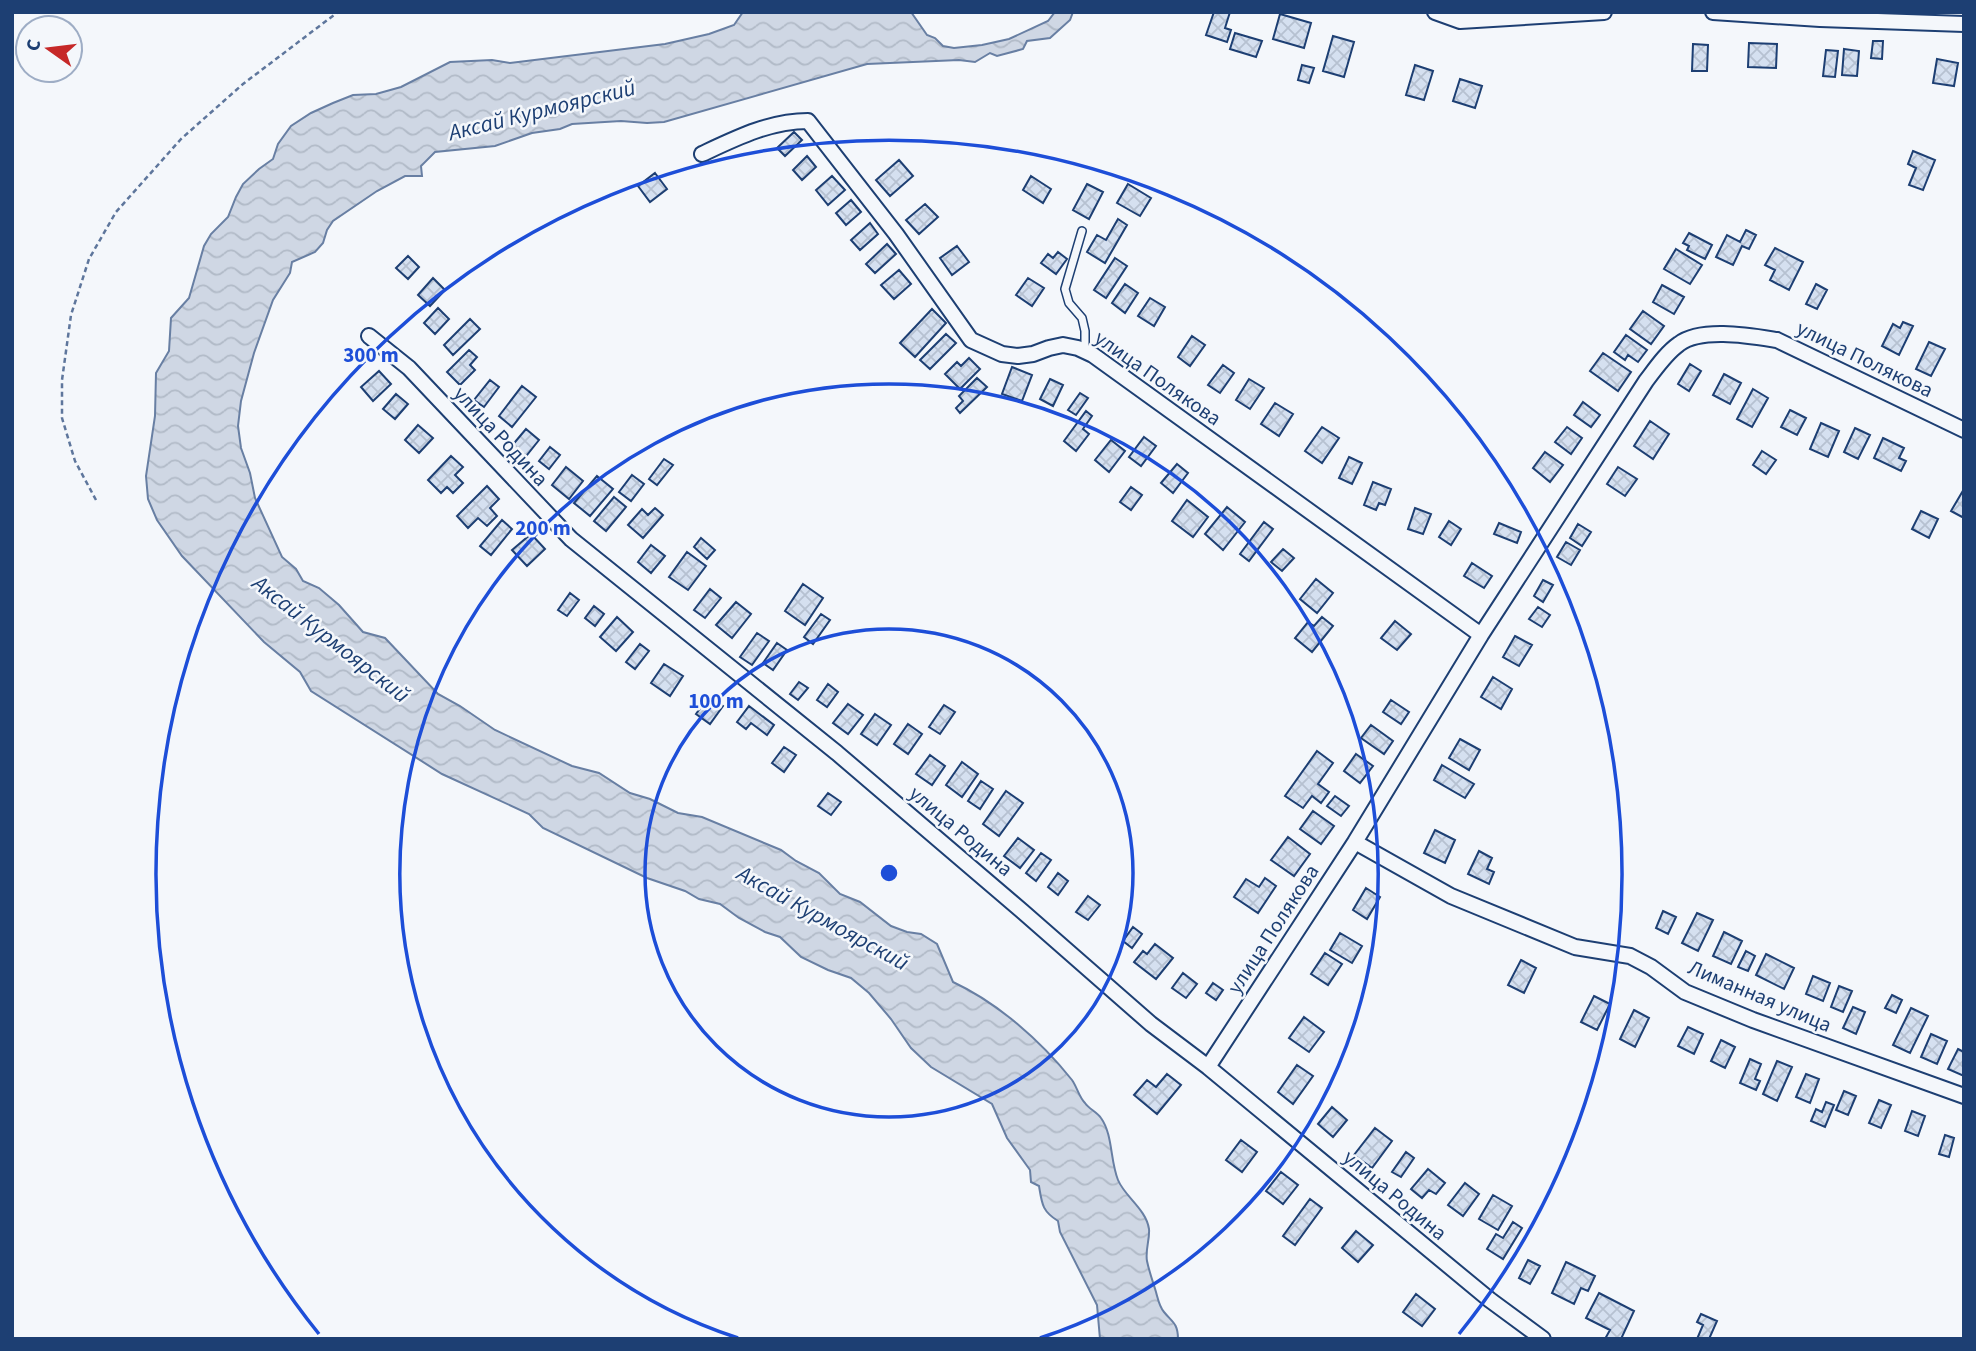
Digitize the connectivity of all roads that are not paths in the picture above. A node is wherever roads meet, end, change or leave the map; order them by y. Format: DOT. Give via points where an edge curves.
graph roads {
  1 [pos="1435,12"];
  2 [pos="1604,12"];
  3 [pos="1713,12"];
  4 [pos="1537,15"];
  5 [pos="1964,24"];
  6 [pos="702,154"];
  7 [pos="1082,231"];
  8 [pos="369,336"];
  9 [pos="1085,351"];
  10 [pos="1964,430"];
  11 [pos="1482,635"];
  12 [pos="1355,842"];
  13 [pos="1208,1067"];
  14 [pos="1964,1096"];
  15 [pos="1543,1339"];
  1 -- 4 [label="street" via="1460,21"];
  2 -- 4 [label="street"];
  3 -- 5 [label="street"];
  6 -- 9 [label="street, улица Полякова" via="738,136 808,121 971,340 1018,356 1063,345"];
  7 -- 9 [label="lane" via="1065,289 1069,303 1082,318"];
  8 -- 13 [label="street, улица Родина" via="409,368 571,539 837,753 1151,1024"];
  9 -- 11 [label="street, улица Полякова"];
  10 -- 11 [label="street, улица Полякова" via="1777,340 1721,335 1681,341 1646,381"];
  11 -- 12 [label="street, улица Полякова"];
  12 -- 13 [label="street, улица Полякова"];
  12 -- 14 [label="street, Лиманная улица" via="1451,896 1575,947 1630,956 1685,992"];
  13 -- 15 [label="street, улица Родина"];
}
